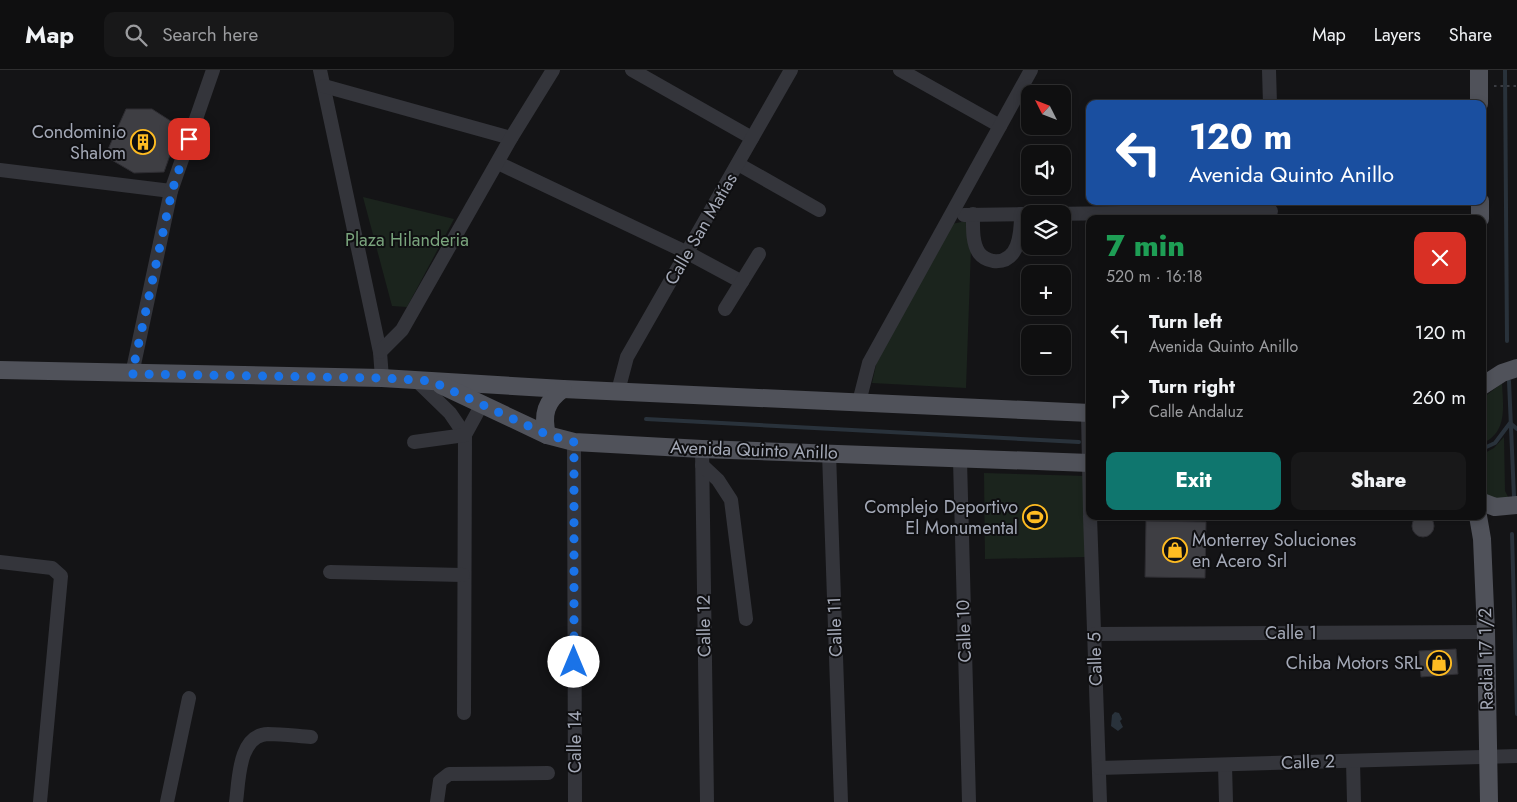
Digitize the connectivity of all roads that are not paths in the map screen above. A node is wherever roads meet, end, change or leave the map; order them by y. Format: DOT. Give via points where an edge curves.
graph roads {
  1 [pos="213,70"];
  2 [pos="553,70"];
  3 [pos="632,70"];
  4 [pos="790,70"];
  5 [pos="900,70"];
  6 [pos="1031,70"];
  7 [pos="1269,70"];
  8 [pos="1479,70"];
  9 [pos="319,75"];
  10 [pos="1270,100"];
  11 [pos="1479,100"];
  12 [pos="1000,126"];
  13 [pos="511,138"];
  14 [pos="752,138"];
  15 [pos="498,163"];
  16 [pos="738,164"];
  17 [pos="0,170"];
  18 [pos="172,191"];
  19 [pos="819,210"];
  20 [pos="1271,210"];
  21 [pos="972,214"];
  22 [pos="1021,214"];
  23 [pos="1071,214"];
  24 [pos="951,215"];
  25 [pos="1021,232"];
  26 [pos="688,253"];
  27 [pos="759,254"];
  28 [pos="742,282"];
  29 [pos="725,310"];
  30 [pos="380,352"];
  31 [pos="1517,368"];
  32 [pos="0,370"];
  33 [pos="132,374"];
  34 [pos="382,378"];
  35 [pos="424,380"];
  36 [pos="1486,383"];
  37 [pos="563,389"];
  38 [pos="618,390"];
  39 [pos="859,402"];
  40 [pos="482,404"];
  41 [pos="1086,413"];
  42 [pos="465,435"];
  43 [pos="548,435"];
  44 [pos="414,442"];
  45 [pos="574,442"];
  46 [pos="829,453"];
  47 [pos="702,457"];
  48 [pos="960,460"];
  49 [pos="1086,463"];
  50 [pos="1486,504"];
  51 [pos="1517,505"];
  52 [pos="1090,520"];
  53 [pos="1479,520"];
  54 [pos="0,562"];
  55 [pos="330,572"];
  56 [pos="463,575"];
  57 [pos="746,619"];
  58 [pos="1486,632"];
  59 [pos="1095,634"];
  60 [pos="189,698"];
  61 [pos="464,713"];
  62 [pos="311,737"];
  63 [pos="1517,756"];
  64 [pos="1493,757"];
  65 [pos="1353,761"];
  66 [pos="1225,765"];
  67 [pos="1099,768"];
  68 [pos="548,773"];
  69 [pos="40,802"];
  70 [pos="167,802"];
  71 [pos="236,802"];
  72 [pos="437,802"];
  73 [pos="575,802"];
  74 [pos="707,802"];
  75 [pos="841,802"];
  76 [pos="969,802"];
  77 [pos="1100,802"];
  78 [pos="1226,802"];
  79 [pos="1354,802"];
  80 [pos="1489,802"];
  1 -- 18 [label="street"];
  2 -- 13 [label="street"];
  3 -- 14 [label="street"];
  4 -- 14 [label="street, Calle San Matías"];
  5 -- 12 [label="street"];
  6 -- 12 [label="street"];
  7 -- 10 [label="street"];
  8 -- 11 [label="main road"];
  9 -- 13 [label="street"];
  9 -- 30 [label="street"];
  12 -- 24 [label="street"];
  13 -- 15 [label="street"];
  14 -- 16 [label="street, Calle San Matías"];
  15 -- 26 [label="street"];
  15 -- 30 [label="street" via="402,330"];
  16 -- 19 [label="street"];
  16 -- 26 [label="street, Calle San Matías"];
  17 -- 18 [label="street"];
  18 -- 33 [label="street"];
  20 -- 23 [label="street"];
  21 -- 22 [label="street"];
  21 -- 24 [label="street"];
  21 -- 25 [label="street" via="975,242 980,254 988,260 1000,262 1009,258 1017,248"];
  24 -- 39 [label="street" via="869,363"];
  26 -- 28 [label="street"];
  26 -- 38 [label="street, Calle San Matías" via="627,357"];
  27 -- 28 [label="street"];
  28 -- 29 [label="street"];
  30 -- 34 [label="street"];
  31 -- 36 [label="main road"];
  32 -- 33 [label="main road, Avenida Quinto Anillo"];
  33 -- 34 [label="main road, Avenida Quinto Anillo"];
  34 -- 35 [label="main road, Avenida Quinto Anillo"];
  35 -- 37 [label="main road, Avenida Quinto Anillo"];
  35 -- 40 [label="main road, Avenida Quinto Anillo"];
  35 -- 42 [label="street"];
  37 -- 38 [label="main road, Avenida Quinto Anillo"];
  37 -- 43 [label="main road" via="545,408 544,422"];
  38 -- 39 [label="main road, Avenida Quinto Anillo"];
  39 -- 41 [label="main road, Avenida Quinto Anillo"];
  40 -- 42 [label="street"];
  40 -- 43 [label="main road, Avenida Quinto Anillo"];
  42 -- 44 [label="street"];
  42 -- 56 [label="street"];
  43 -- 45 [label="main road, Avenida Quinto Anillo"];
  45 -- 47 [label="main road, Avenida Quinto Anillo"];
  45 -- 73 [label="street, Calle 14"];
  46 -- 47 [label="main road, Avenida Quinto Anillo"];
  46 -- 48 [label="main road, Avenida Quinto Anillo"];
  46 -- 75 [label="street, Calle 11"];
  47 -- 57 [label="street" via="731,500"];
  47 -- 74 [label="street, Calle 12"];
  48 -- 49 [label="main road, Avenida Quinto Anillo"];
  48 -- 76 [label="street, Calle 10"];
  50 -- 51 [label="main road" via="1495,507"];
  52 -- 59 [label="street, Calle 5"];
  53 -- 58 [label="main road, Radial 17 1/2"];
  54 -- 69 [label="street" via="52,568 61,576"];
  55 -- 56 [label="street"];
  56 -- 61 [label="street"];
  58 -- 59 [label="street, Calle 1"];
  58 -- 64 [label="main road, Radial 17 1/2"];
  59 -- 67 [label="street, Calle 5"];
  60 -- 70 [label="street"];
  62 -- 71 [label="street" via="266,734 257,737 243,757"];
  63 -- 64 [label="street, Calle 2"];
  64 -- 65 [label="street, Calle 2"];
  64 -- 80 [label="main road, Radial 17 1/2"];
  65 -- 66 [label="street, Calle 2"];
  65 -- 79 [label="street"];
  66 -- 67 [label="street, Calle 2"];
  66 -- 78 [label="street"];
  67 -- 77 [label="street, Calle 5"];
  68 -- 72 [label="street" via="449,774 440,780"];
}
